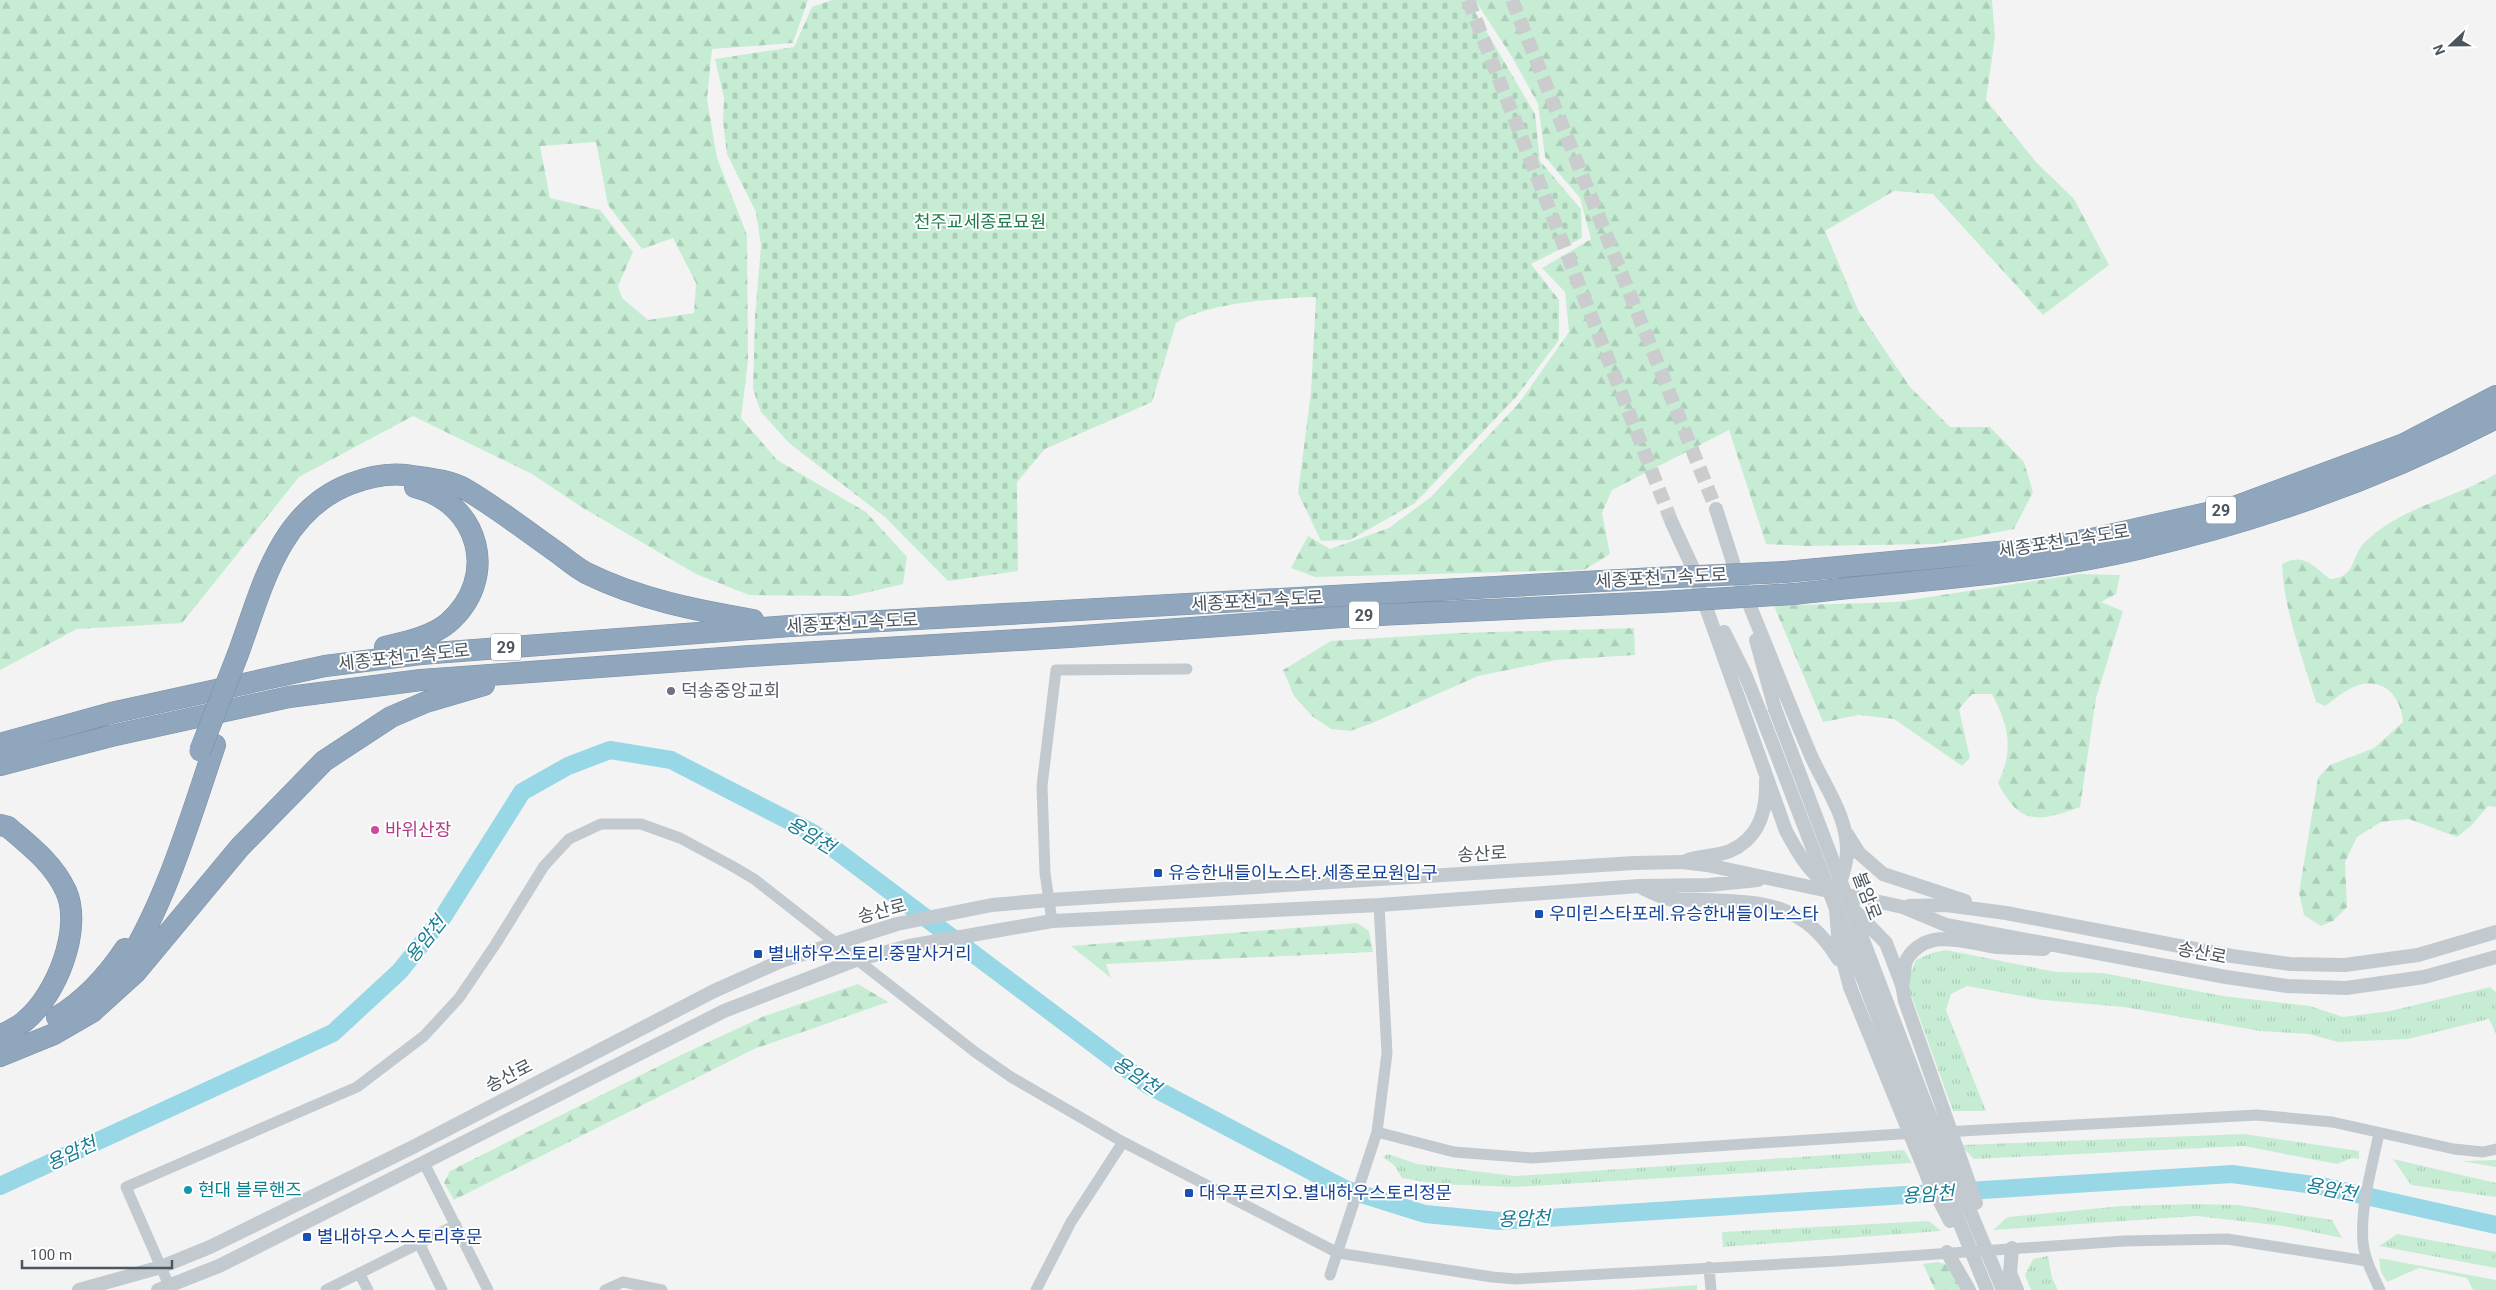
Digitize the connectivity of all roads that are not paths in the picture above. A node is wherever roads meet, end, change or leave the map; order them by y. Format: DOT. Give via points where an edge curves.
graph roads {
  1 [pos="2496,396"];
  2 [pos="2496,418"];
  3 [pos="1716,509"];
  4 [pos="1672,523"];
  5 [pos="2032,559"];
  6 [pos="1694,571"];
  7 [pos="1738,577"];
  8 [pos="790,626"];
  9 [pos="245,652"];
  10 [pos="325,666"];
  11 [pos="566,669"];
  12 [pos="1187,669"];
  13 [pos="0,744"];
  14 [pos="207,748"];
  15 [pos="0,765"];
  16 [pos="1765,767"];
  17 [pos="0,825"];
  18 [pos="1844,829"];
  19 [pos="1682,862"];
  20 [pos="1768,878"];
  21 [pos="1639,886"];
  22 [pos="1837,893"];
  23 [pos="1049,900"];
  24 [pos="1379,905"];
  25 [pos="1903,907"];
  26 [pos="1997,912"];
  27 [pos="1052,921"];
  28 [pos="2496,932"];
  29 [pos="835,944"];
  30 [pos="2099,952"];
  31 [pos="2496,957"];
  32 [pos="856,960"];
  33 [pos="1843,968"];
  34 [pos="1902,985"];
  35 [pos="54,1034"];
  36 [pos="0,1036"];
  37 [pos="0,1045"];
  38 [pos="0,1056"];
  39 [pos="1377,1132"];
  40 [pos="2379,1133"];
  41 [pos="1123,1142"];
  42 [pos="2496,1150"];
  43 [pos="424,1163"];
  44 [pos="456,1225"];
  45 [pos="419,1243"];
  46 [pos="2012,1248"];
  47 [pos="1947,1252"];
  48 [pos="1338,1253"];
  49 [pos="2367,1261"];
  50 [pos="161,1267"];
  51 [pos="1710,1267"];
  52 [pos="359,1273"];
  53 [pos="1330,1275"];
  54 [pos="166,1289"];
  55 [pos="79,1290"];
  56 [pos="326,1290"];
  57 [pos="368,1290"];
  58 [pos="442,1290"];
  59 [pos="488,1290"];
  60 [pos="605,1290"];
  61 [pos="662,1290"];
  62 [pos="1036,1290"];
  63 [pos="1711,1290"];
  64 [pos="1969,1290"];
  65 [pos="1986,1290"];
  66 [pos="2003,1290"];
  67 [pos="2017,1290"];
  68 [pos="2380,1290"];
  1 -- 5 [label="highway, 세종포천고속도로 / 29" via="2404,444 2234,506 2096,538"];
  2 -- 5 [label="highway, 세종포천고속도로 / 29" via="2393,468 2304,503 2137,549"];
  3 -- 7 [label="street, 불암로"];
  4 -- 6 [label="street, 불암로"];
  5 -- 8 [label="highway, 세종포천고속도로 / 29, bridge"];
  5 -- 11 [label="highway, 세종포천고속도로 / 29, bridge" via="1794,594 1356,616"];
  6 -- 16 [label="street"];
  6 -- 65 [label="street, 불암로, bridge" via="1745,674"];
  7 -- 18 [label="street"];
  7 -- 66 [label="street, 불암로, bridge" via="1775,709 1927,1108"];
  8 -- 9 [label="highway" via="688,609 632,594 584,572 463,488 429,478 397,474 378,476 343,487 304,512 273,558"];
  8 -- 10 [label="highway, 세종포천고속도로 / 29" via="421,654"];
  9 -- 10 [label="highway" via="289,553 327,512 347,498 395,486 428,490 451,503 469,524 477,552 476,578 465,603 448,623 432,633"];
  9 -- 14 [label="highway, bridge"];
  10 -- 13 [label="highway, 세종포천고속도로 / 29" via="111,713"];
  11 -- 15 [label="highway, 세종포천고속도로 / 29" via="420,680 289,697 111,736"];
  11 -- 35 [label="highway" via="471,687 426,702 391,717 324,761 240,847 136,972 92,1012"];
  12 -- 23 [label="street" via="1056,670 1042,786"];
  14 -- 35 [label="highway" via="178,851 145,936 124,970 91,1005"];
  14 -- 37 [label="highway" via="154,890 135,934 112,968 78,1005 30,1034"];
  16 -- 19 [label="street" via="1765,813 1750,838 1729,852"];
  16 -- 22 [label="street" via="1786,831 1802,861"];
  17 -- 36 [label="highway" via="8,827 46,859 67,892 72,921 67,952 53,988 26,1020"];
  18 -- 22 [label="street" via="1847,851"];
  18 -- 26 [label="street" via="1859,854 1883,874"];
  19 -- 20 [label="street, 송산로"];
  19 -- 23 [label="street, 송산로"];
  20 -- 21 [label="street, 송산로" via="1709,885"];
  20 -- 22 [label="street, 송산로"];
  21 -- 24 [label="street, 송산로"];
  21 -- 33 [label="street" via="1668,899 1750,902 1786,909 1814,928 1829,944"];
  22 -- 25 [label="street, 송산로"];
  22 -- 33 [label="street" via="1836,926"];
  22 -- 34 [label="street" via="1886,943"];
  23 -- 27 [label="street"];
  23 -- 29 [label="street, 송산로" via="992,906 897,924"];
  24 -- 27 [label="street, 송산로"];
  24 -- 39 [label="street" via="1387,1053"];
  25 -- 26 [label="street, 송산로" via="1946,905"];
  25 -- 30 [label="street, 송산로" via="1946,924"];
  26 -- 28 [label="street, 송산로" via="2290,964 2345,966 2418,955"];
  27 -- 32 [label="street, 송산로" via="909,946"];
  29 -- 32 [label="street"];
  29 -- 50 [label="street, 송산로" via="782,961 714,991 406,1150 210,1247"];
  29 -- 50 [label="street" via="754,880 680,838 641,824 601,824 569,839 544,866 459,998 424,1036 357,1086 126,1188"];
  30 -- 31 [label="street, 송산로" via="2287,986 2346,988 2424,977"];
  30 -- 34 [label="street" via="1996,946 1939,938 1920,945 1906,960"];
  32 -- 41 [label="street" via="1011,1077"];
  32 -- 43 [label="street, 송산로" via="724,1011"];
  33 -- 65 [label="street, bridge" via="1930,1184"];
  34 -- 66 [label="street, bridge"];
  35 -- 38 [label="highway"];
  39 -- 40 [label="street" via="1454,1152 1532,1158 1785,1140 2257,1115 2332,1122"];
  39 -- 48 [label="street"];
  40 -- 42 [label="street" via="2454,1149"];
  40 -- 49 [label="street" via="2364,1208 2363,1243"];
  41 -- 48 [label="street"];
  41 -- 62 [label="street" via="1071,1222"];
  43 -- 44 [label="street"];
  43 -- 54 [label="street, 송산로" via="219,1266"];
  44 -- 45 [label="street"];
  44 -- 59 [label="street"];
  45 -- 52 [label="street"];
  45 -- 58 [label="street"];
  46 -- 47 [label="street"];
  46 -- 49 [label="street" via="2227,1239"];
  46 -- 67 [label="street" via="2010,1273"];
  47 -- 51 [label="street"];
  47 -- 64 [label="street"];
  48 -- 51 [label="street" via="1516,1279"];
  48 -- 53 [label="street"];
  49 -- 68 [label="street"];
  50 -- 54 [label="street"];
  50 -- 55 [label="street, 송산로"];
  51 -- 63 [label="street"];
  52 -- 56 [label="street"];
  52 -- 57 [label="street"];
  60 -- 61 [label="street" via="623,1282"];
}
